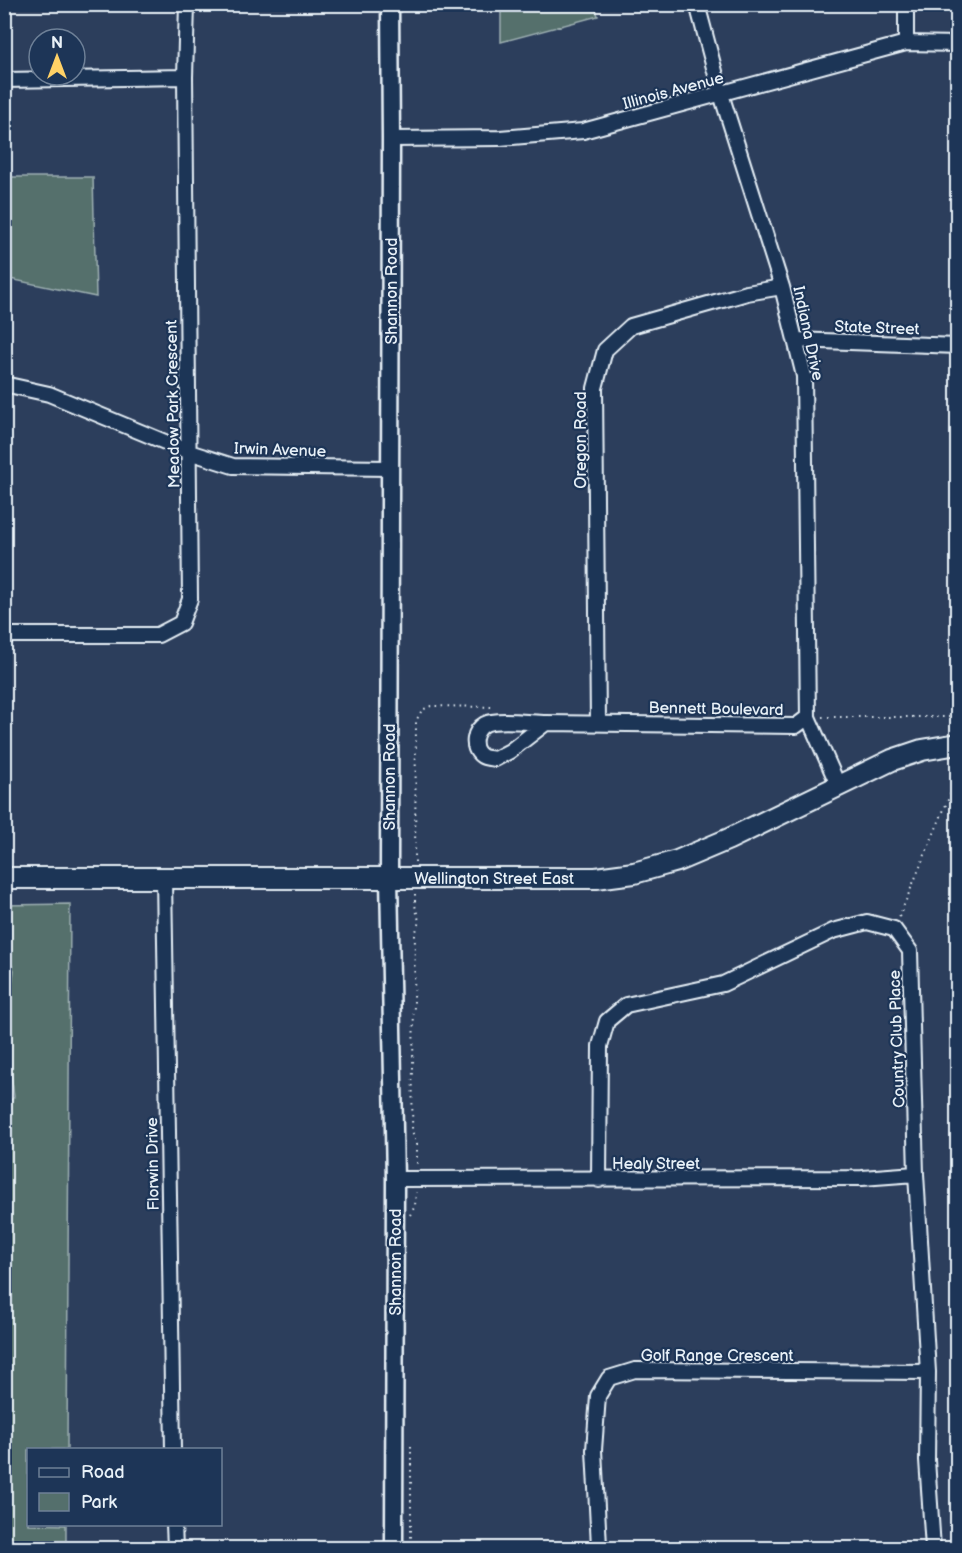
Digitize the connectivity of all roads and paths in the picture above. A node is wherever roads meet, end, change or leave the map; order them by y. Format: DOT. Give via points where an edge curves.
graph roads {
  1 [pos="188,4"];
  2 [pos="390,4"];
  3 [pos="697,4"];
  4 [pos="906,4"];
  5 [pos="906,43"];
  6 [pos="957,45"];
  7 [pos="185,77"];
  8 [pos="4,80"];
  9 [pos="721,94"];
  10 [pos="391,139"];
  11 [pos="782,288"];
  12 [pos="795,340"];
  13 [pos="957,346"];
  14 [pos="4,384"];
  15 [pos="189,452"];
  16 [pos="390,468"];
  17 [pos="4,634"];
  18 [pos="502,707"];
  19 [pos="808,717"];
  20 [pos="957,717"];
  21 [pos="546,723"];
  22 [pos="598,723"];
  23 [pos="957,744"];
  24 [pos="957,776"];
  25 [pos="838,785"];
  26 [pos="4,878"];
  27 [pos="164,878"];
  28 [pos="389,878"];
  29 [pos="415,878"];
  30 [pos="894,929"];
  31 [pos="916,1174"];
  32 [pos="395,1179"];
  33 [pos="417,1179"];
  34 [pos="599,1180"];
  35 [pos="411,1214"];
  36 [pos="928,1372"];
  37 [pos="411,1441"];
  38 [pos="173,1448"];
  39 [pos="174,1526"];
  40 [pos="175,1548"];
  41 [pos="394,1548"];
  42 [pos="411,1548"];
  43 [pos="602,1548"];
  44 [pos="933,1548"];
  1 -- 7 [label="street, Meadow Park Crescent"];
  2 -- 10 [label="street, Shannon Road"];
  3 -- 9 [label="street, Indiana Drive"];
  4 -- 5 [label="street"];
  5 -- 6 [label="street, Illinois Avenue"];
  5 -- 9 [label="street, Illinois Avenue"];
  7 -- 8 [label="street"];
  7 -- 15 [label="street, Meadow Park Crescent"];
  9 -- 10 [label="street, Illinois Avenue" via="583,131 500,138"];
  9 -- 11 [label="street, Indiana Drive"];
  10 -- 16 [label="street, Shannon Road"];
  11 -- 12 [label="street, Indiana Drive"];
  11 -- 22 [label="street, Oregon Road" via="747,293 631,326 605,350 595,388"];
  12 -- 13 [label="street, State Street"];
  12 -- 19 [label="street, Indiana Drive" via="804,376"];
  14 -- 15 [label="street, Irwin Avenue" via="49,394"];
  15 -- 16 [label="street, Irwin Avenue" via="234,466"];
  15 -- 17 [label="street, Meadow Park Crescent" via="190,598 181,623 158,635"];
  16 -- 28 [label="street, Shannon Road"];
  18 -- 29 [label="path" via="431,705 422,710 416,721"];
  19 -- 20 [label="path"];
  19 -- 22 [label="street, Bennett Boulevard" via="796,726"];
  19 -- 25 [label="street"];
  21 -- 21 [label="street, Bennett Boulevard" via="484,724 474,739 477,750 482,756 495,759"];
  21 -- 22 [label="street, Bennett Boulevard"];
  23 -- 25 [label="main road, Wellington Street East" via="892,760"];
  24 -- 30 [label="path"];
  25 -- 29 [label="main road, Wellington Street East" via="729,839 634,873 596,878"];
  26 -- 27 [label="main road, Wellington Street East"];
  27 -- 28 [label="main road, Wellington Street East"];
  27 -- 38 [label="street, Florwin Drive"];
  28 -- 29 [label="main road, Wellington Street East"];
  28 -- 32 [label="street, Shannon Road"];
  29 -- 33 [label="path" via="419,921 415,935 412,1131 417,1144"];
  30 -- 31 [label="street, Country Club Place" via="910,951"];
  30 -- 34 [label="street" via="867,922 833,931 723,984 626,1005 607,1021 600,1046"];
  31 -- 34 [label="street, Healy Street"];
  31 -- 36 [label="street, Country Club Place"];
  32 -- 33 [label="street, Healy Street"];
  32 -- 41 [label="street, Shannon Road"];
  33 -- 34 [label="street, Healy Street"];
  33 -- 35 [label="path"];
  36 -- 43 [label="street, Golf Range Crescent" via="634,1370 609,1378 598,1396 594,1450"];
  36 -- 44 [label="street, Country Club Place" via="927,1460"];
  37 -- 42 [label="path"];
  39 -- 40 [label="street"];
}
